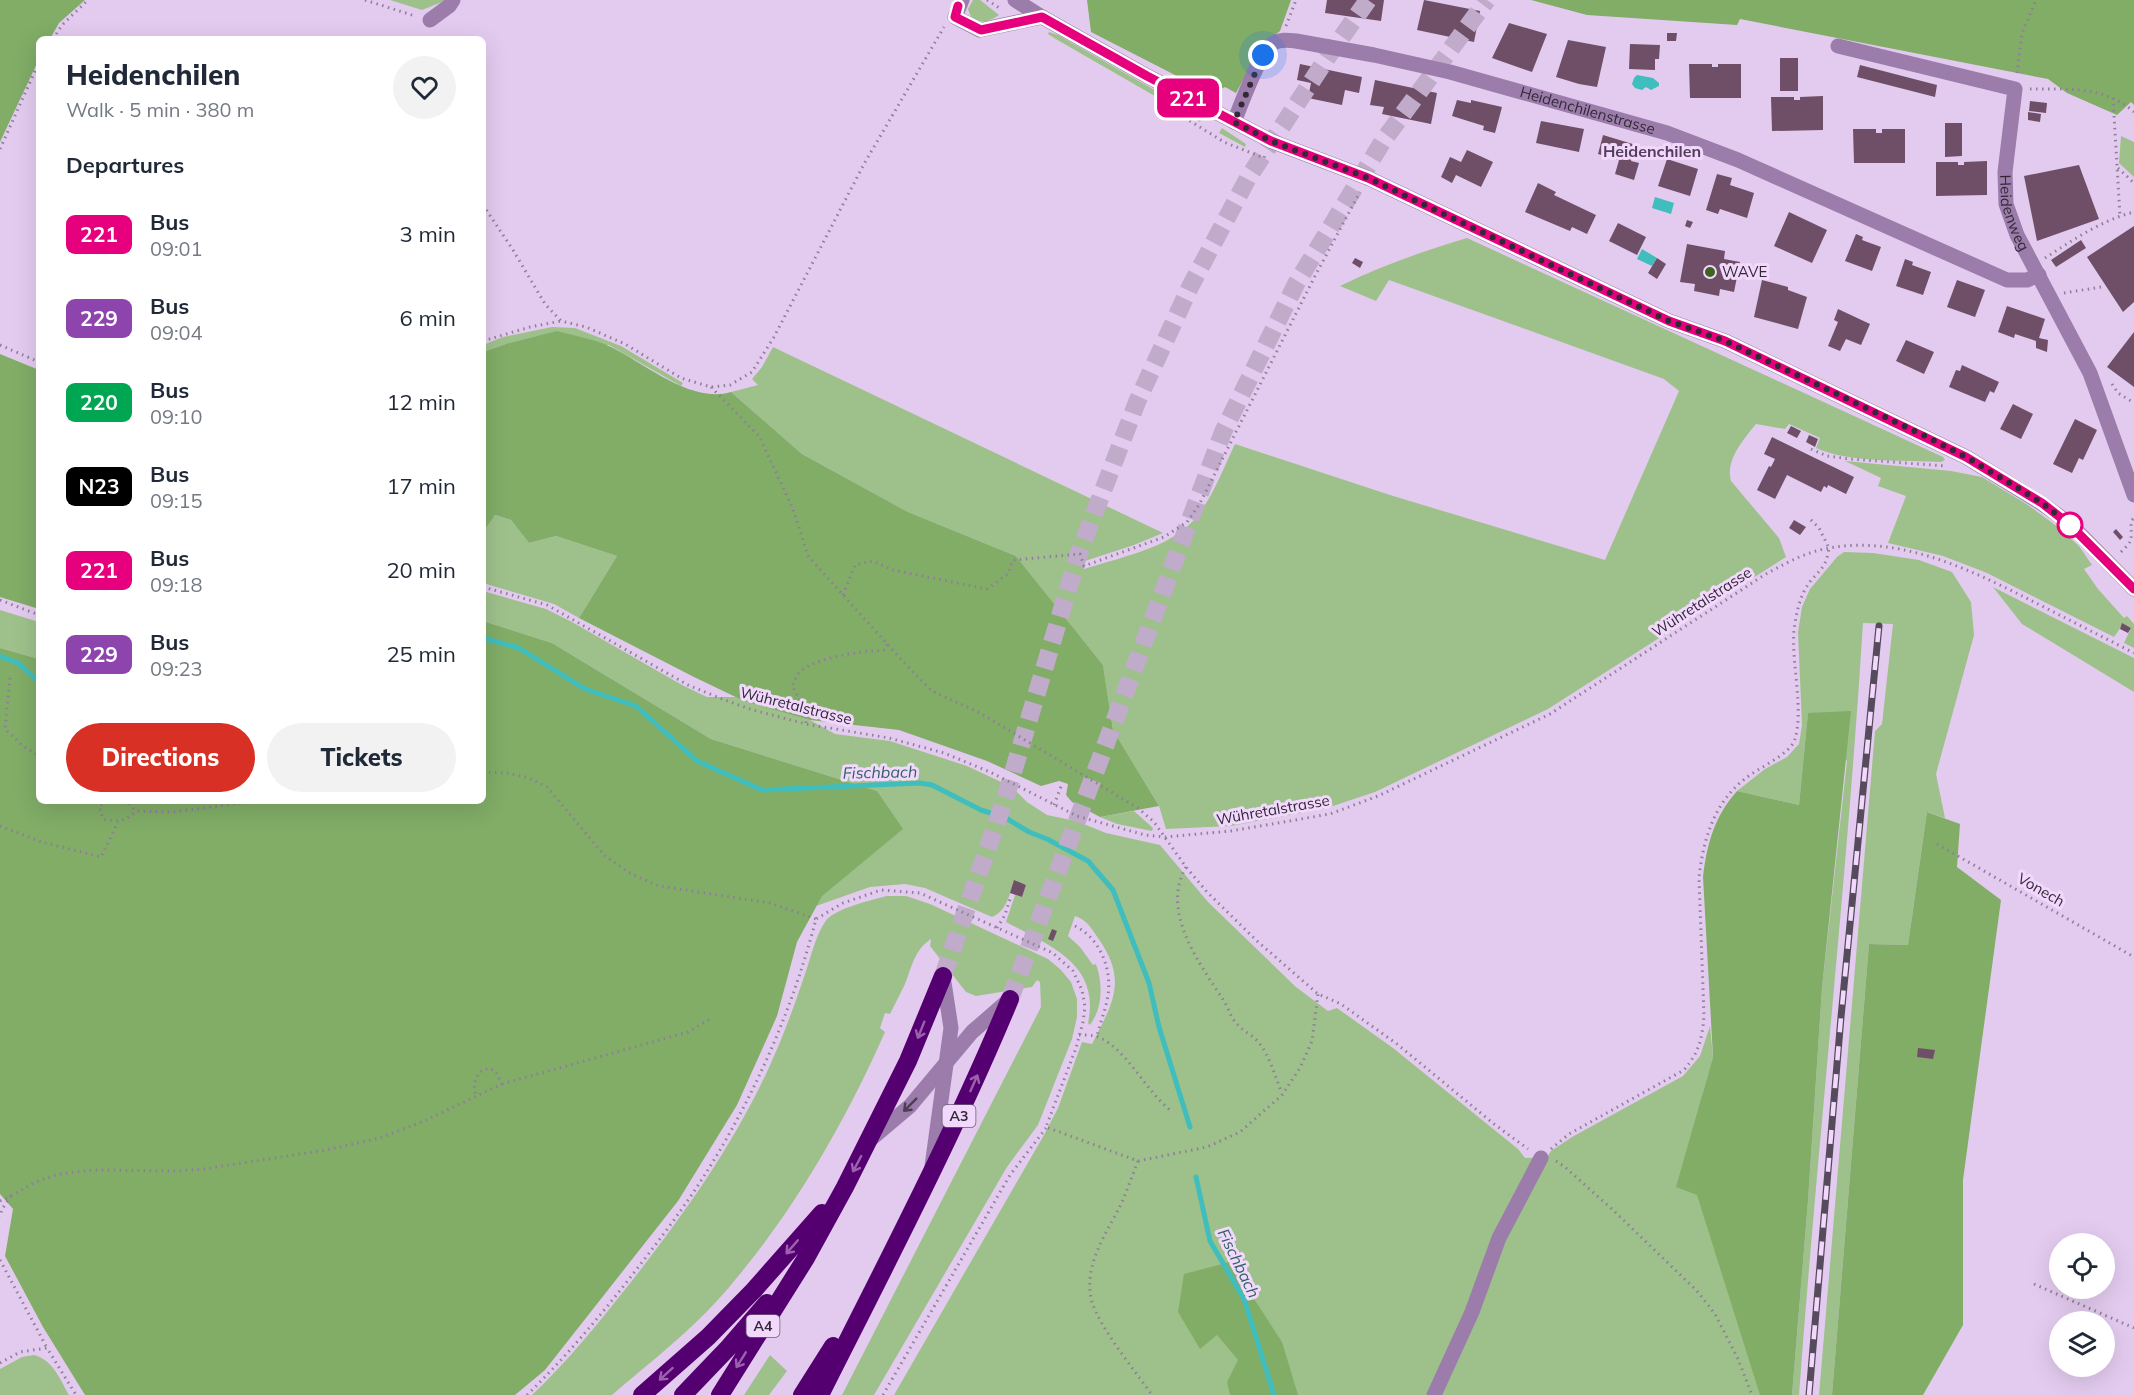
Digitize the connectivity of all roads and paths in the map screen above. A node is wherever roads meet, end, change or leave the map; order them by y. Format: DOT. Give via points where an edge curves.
graph roads {
  1 [pos="88,0"];
  2 [pos="365,0"];
  3 [pos="453,0"];
  4 [pos="962,0"];
  5 [pos="1015,0"];
  6 [pos="1296,0"];
  7 [pos="2036,0"];
  8 [pos="955,17"];
  9 [pos="1042,17"];
  10 [pos="430,20"];
  11 [pos="55,36"];
  12 [pos="1285,40"];
  13 [pos="1838,46"];
  14 [pos="36,69"];
  15 [pos="2016,89"];
  16 [pos="2113,96"];
  17 [pos="2134,112"];
  18 [pos="1234,122"];
  19 [pos="0,148"];
  20 [pos="2117,167"];
  21 [pos="1368,178"];
  22 [pos="2134,183"];
  23 [pos="486,210"];
  24 [pos="2134,212"];
  25 [pos="2120,216"];
  26 [pos="2036,270"];
  27 [pos="2101,287"];
  28 [pos="2050,296"];
  29 [pos="561,321"];
  30 [pos="486,340"];
  31 [pos="0,345"];
  32 [pos="36,361"];
  33 [pos="711,387"];
  34 [pos="1810,449"];
  35 [pos="1966,457"];
  36 [pos="2134,495"];
  37 [pos="1808,517"];
  38 [pos="2134,518"];
  39 [pos="1829,548"];
  40 [pos="2121,552"];
  41 [pos="2132,583"];
  42 [pos="486,588"];
  43 [pos="843,594"];
  44 [pos="0,600"];
  45 [pos="36,614"];
  46 [pos="887,644"];
  47 [pos="2134,653"];
  48 [pos="10,678"];
  49 [pos="806,723"];
  50 [pos="36,754"];
  51 [pos="486,772"];
  52 [pos="1062,784"];
  53 [pos="103,804"];
  54 [pos="129,804"];
  55 [pos="235,804"];
  56 [pos="1054,805"];
  57 [pos="136,811"];
  58 [pos="118,822"];
  59 [pos="0,826"];
  60 [pos="1165,837"];
  61 [pos="1937,844"];
  62 [pos="1186,867"];
  63 [pos="1011,896"];
  64 [pos="816,919"];
  65 [pos="1075,926"];
  66 [pos="997,928"];
  67 [pos="2134,957"];
  68 [pos="943,976"];
  69 [pos="1318,994"];
  70 [pos="1010,999"];
  71 [pos="710,1019"];
  72 [pos="1079,1035"];
  73 [pos="1097,1036"];
  74 [pos="946,1064"];
  75 [pos="502,1084"];
  76 [pos="1282,1095"];
  77 [pos="476,1096"];
  78 [pos="1170,1110"];
  79 [pos="1046,1127"];
  80 [pos="869,1141"];
  81 [pos="1523,1145"];
  82 [pos="1541,1158"];
  83 [pos="1138,1161"];
  84 [pos="1565,1167"];
  85 [pos="931,1173"];
  86 [pos="845,1187"];
  87 [pos="11,1196"];
  88 [pos="0,1201"];
  89 [pos="0,1216"];
  90 [pos="903,1230"];
  91 [pos="806,1258"];
  92 [pos="0,1260"];
  93 [pos="2034,1284"];
  94 [pos="2134,1328"];
  95 [pos="48,1347"];
  96 [pos="0,1364"];
  97 [pos="76,1395"];
  98 [pos="527,1395"];
  99 [pos="642,1395"];
  100 [pos="683,1395"];
  101 [pos="720,1395"];
  102 [pos="802,1395"];
  103 [pos="820,1395"];
  104 [pos="883,1395"];
  105 [pos="1152,1395"];
  106 [pos="1434,1395"];
  107 [pos="1752,1395"];
  1 -- 11 [label="path"];
  2 -- 10 [label="path"];
  3 -- 10 [label="street"];
  4 -- 8 [label="street"];
  5 -- 9 [label="street"];
  6 -- 12 [label="path"];
  7 -- 15 [label="path" via="2022,33"];
  8 -- 9 [label="street" via="981,30"];
  8 -- 33 [label="path" via="945,26 864,164 752,372 730,386"];
  9 -- 18 [label="street"];
  12 -- 18 [label="street" via="1272,44 1263,55"];
  12 -- 26 [label="street, Heidenchilenstrasse" via="1450,72 1667,133 1738,160 2007,280 2027,280"];
  13 -- 15 [label="street"];
  14 -- 19 [label="path"];
  15 -- 16 [label="path" via="2072,90"];
  15 -- 26 [label="street, Heidenweg" via="2006,204"];
  16 -- 17 [label="path"];
  16 -- 20 [label="path"];
  18 -- 21 [label="street" via="1271,141"];
  20 -- 22 [label="path"];
  20 -- 25 [label="path"];
  21 -- 35 [label="street" via="1669,321 1725,341"];
  21 -- 43 [label="path" via="1187,522 1164,537 1084,566 1080,554 1013,560 1008,574 987,589 893,570 873,561 855,565"];
  23 -- 29 [label="path" via="545,304"];
  24 -- 25 [label="path"];
  25 -- 26 [label="path" via="2071,241"];
  26 -- 28 [label="street, Heidenweg"];
  27 -- 28 [label="path"];
  28 -- 36 [label="street, Heidenweg" via="2090,373"];
  29 -- 30 [label="path"];
  29 -- 33 [label="path" via="586,327 681,378"];
  31 -- 32 [label="path"];
  33 -- 43 [label="path" via="759,436 793,508 808,556"];
  34 -- 35 [label="path" via="1850,459 1942,466 1958,465"];
  35 -- 41 [label="street" via="2042,503"];
  37 -- 39 [label="path"];
  38 -- 40 [label="path" via="2131,542"];
  39 -- 47 [label="path, Wühretalstrasse" via="1871,546 1938,559 1984,577"];
  39 -- 60 [label="path, Wühretalstrasse" via="1799,557 1766,574 1550,714 1378,796 1330,814 1231,831"];
  39 -- 82 [label="path" via="1825,564 1807,586 1798,606 1794,633 1798,723 1795,741 1737,786 1717,811 1705,839 1698,878 1704,1016 1695,1056 1683,1070 1569,1134"];
  42 -- 49 [label="path, Wühretalstrasse" via="547,606 688,685 753,710"];
  43 -- 46 [label="path"];
  44 -- 45 [label="path"];
  46 -- 49 [label="path" via="884,650 838,656 800,671 792,686 805,709"];
  46 -- 60 [label="path" via="932,691 980,713 1138,808"];
  48 -- 50 [label="path" via="5,729"];
  49 -- 56 [label="path, Wühretalstrasse" via="944,753"];
  51 -- 64 [label="path" via="529,778 547,788 604,855 631,874 659,886 770,903"];
  52 -- 56 [label="path"];
  53 -- 58 [label="path" via="99,807 103,819"];
  54 -- 57 [label="path"];
  55 -- 57 [label="path" via="172,812"];
  56 -- 60 [label="path, Wühretalstrasse" via="1100,824"];
  57 -- 58 [label="path"];
  58 -- 59 [label="path" via="101,857"];
  60 -- 62 [label="path"];
  61 -- 67 [label="path, Vonech"];
  62 -- 69 [label="path" via="1257,941"];
  62 -- 76 [label="path" via="1177,902 1186,936 1238,1026 1260,1044"];
  63 -- 66 [label="path"];
  64 -- 66 [label="path" via="843,903 881,890 920,893"];
  64 -- 98 [label="path" via="787,1012 740,1114 706,1172 669,1228 610,1303"];
  65 -- 73 [label="path" via="1102,953 1108,971 1108,994"];
  66 -- 72 [label="path" via="1053,953 1073,971 1085,1007"];
  68 -- 74 [label="street" via="951,1028"];
  68 -- 80 [label="highway, one-way"];
  69 -- 76 [label="path" via="1312,1041"];
  69 -- 81 [label="path" via="1341,1004 1397,1044"];
  70 -- 74 [label="street" via="972,1032"];
  85 -- 70 [label="highway, A3, one-way"];
  71 -- 75 [label="path" via="688,1032"];
  72 -- 73 [label="path"];
  72 -- 79 [label="path"];
  73 -- 78 [label="path" via="1113,1045 1158,1101"];
  74 -- 80 [label="street, one-way" via="910,1106"];
  74 -- 85 [label="street"];
  75 -- 77 [label="path"];
  75 -- 77 [label="path" via="489,1068 478,1072"];
  76 -- 83 [label="path" via="1240,1132 1207,1147"];
  77 -- 87 [label="path" via="380,1138 326,1150 204,1169 58,1174"];
  79 -- 83 [label="path"];
  79 -- 104 [label="path" via="1010,1175"];
  80 -- 86 [label="highway, one-way"];
  82 -- 106 [label="street" via="1499,1238 1472,1312"];
  83 -- 105 [label="path" via="1096,1252 1090,1282 1092,1302 1100,1319"];
  84 -- 107 [label="path" via="1703,1299 1738,1359"];
  85 -- 90 [label="highway, A3"];
  86 -- 91 [label="highway"];
  86 -- 99 [label="highway, one-way" via="754,1290"];
  87 -- 88 [label="path"];
  87 -- 89 [label="path"];
  90 -- 102 [label="highway, A3"];
  90 -- 103 [label="highway, A3"];
  91 -- 100 [label="highway"];
  91 -- 101 [label="highway, A4, one-way"];
  92 -- 95 [label="path"];
  93 -- 94 [label="path"];
  95 -- 96 [label="path" via="20,1352"];
  95 -- 97 [label="path"];
}
